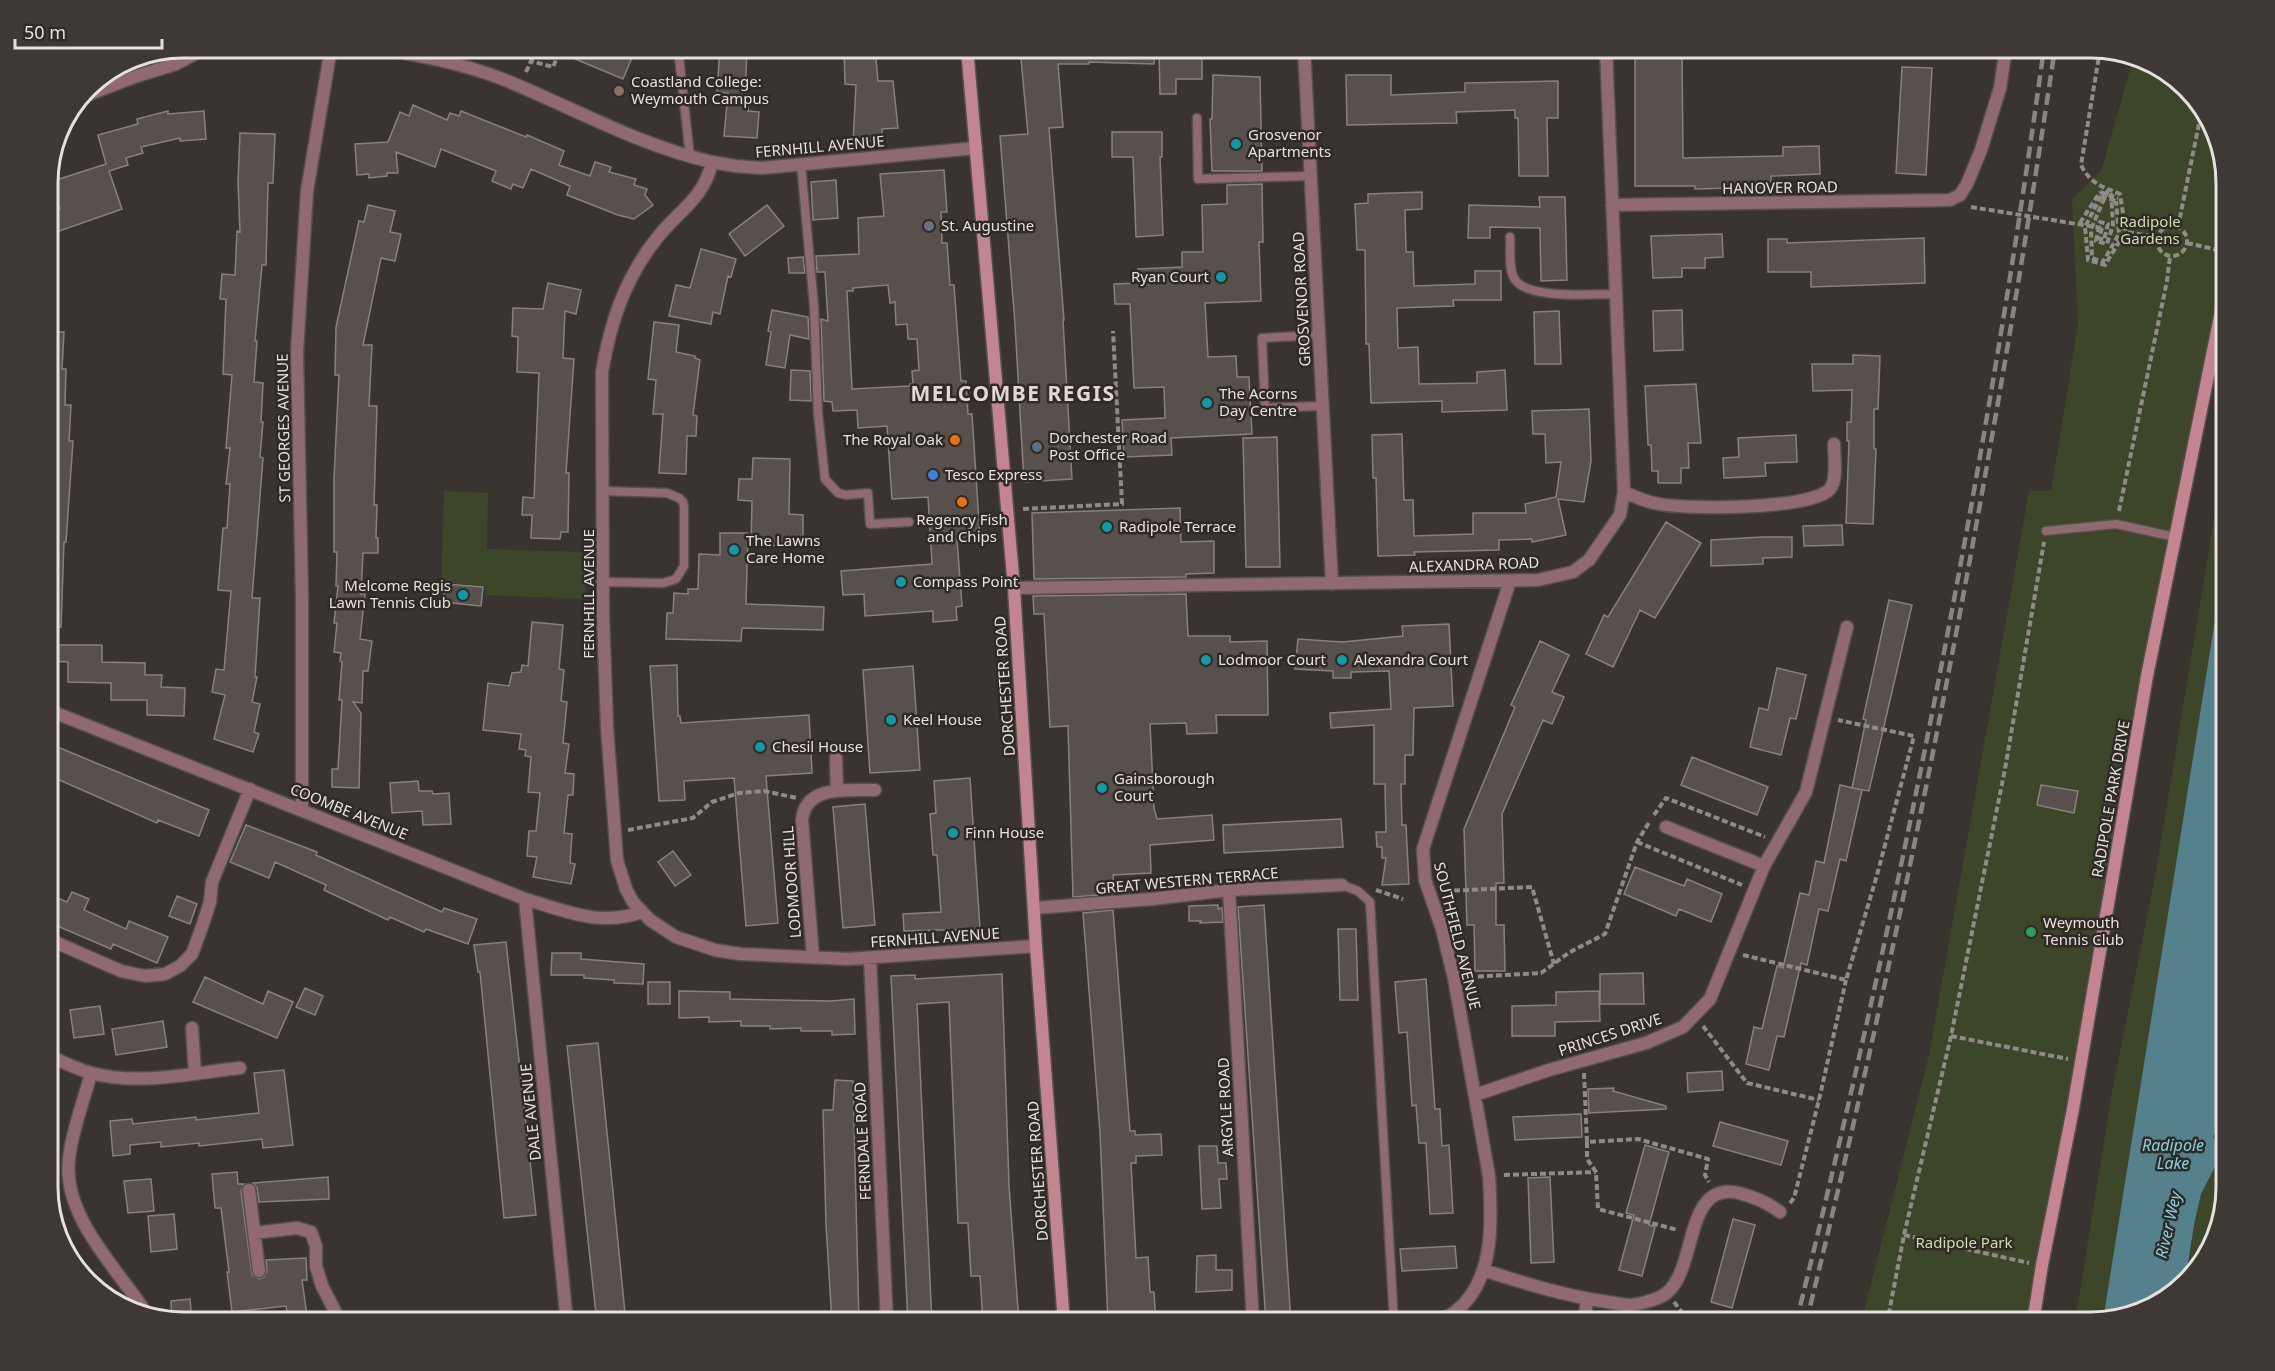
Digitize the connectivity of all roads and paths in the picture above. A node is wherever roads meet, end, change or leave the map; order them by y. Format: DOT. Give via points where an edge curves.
graph roads {
  1 [pos="1305,58"];
  2 [pos="1606,58"];
  3 [pos="2004,58"];
  4 [pos="185,59"];
  5 [pos="329,59"];
  6 [pos="430,59"];
  7 [pos="556,59"];
  8 [pos="679,59"];
  9 [pos="968,59"];
  10 [pos="2099,59"];
  11 [pos="520,87"];
  12 [pos="102,89"];
  13 [pos="1197,118"];
  14 [pos="2200,121"];
  15 [pos="976,148"];
  16 [pos="690,157"];
  17 [pos="711,162"];
  18 [pos="801,164"];
  19 [pos="1311,176"];
  20 [pos="2110,190"];
  21 [pos="1612,205"];
  22 [pos="1971,207"];
  23 [pos="2080,224"];
  24 [pos="2178,227"];
  25 [pos="1510,237"];
  26 [pos="2157,237"];
  27 [pos="2187,243"];
  28 [pos="2216,250"];
  29 [pos="2170,256"];
  30 [pos="1615,294"];
  31 [pos="1113,331"];
  32 [pos="1319,335"];
  33 [pos="2216,336"];
  34 [pos="1323,406"];
  35 [pos="1834,444"];
  36 [pos="604,491"];
  37 [pos="1623,492"];
  38 [pos="1007,510"];
  39 [pos="909,522"];
  40 [pos="2116,524"];
  41 [pos="2046,531"];
  42 [pos="2175,537"];
  43 [pos="1510,581"];
  44 [pos="603,582"];
  45 [pos="1332,584"];
  46 [pos="1014,588"];
  47 [pos="1847,627"];
  48 [pos="59,714"];
  49 [pos="1826,717"];
  50 [pos="836,758"];
  51 [pos="250,789"];
  52 [pos="875,790"];
  53 [pos="837,791"];
  54 [pos="809,802"];
  55 [pos="302,810"];
  56 [pos="1666,827"];
  57 [pos="615,833"];
  58 [pos="1637,842"];
  59 [pos="1777,842"];
  60 [pos="1764,867"];
  61 [pos="1342,885"];
  62 [pos="1229,890"];
  63 [pos="1754,890"];
  64 [pos="1429,891"];
  65 [pos="525,899"];
  66 [pos="1035,908"];
  67 [pos="642,912"];
  68 [pos="59,944"];
  69 [pos="1036,946"];
  70 [pos="1729,951"];
  71 [pos="813,957"];
  72 [pos="870,958"];
  73 [pos="1554,964"];
  74 [pos="1454,978"];
  75 [pos="1846,980"];
  76 [pos="1694,1015"];
  77 [pos="192,1028"];
  78 [pos="1951,1036"];
  79 [pos="59,1060"];
  80 [pos="2070,1060"];
  81 [pos="1584,1061"];
  82 [pos="240,1068"];
  83 [pos="195,1072"];
  84 [pos="91,1073"];
  85 [pos="1475,1095"];
  86 [pos="1819,1100"];
  87 [pos="1587,1142"];
  88 [pos="1596,1172"];
  89 [pos="1489,1176"];
  90 [pos="249,1190"];
  91 [pos="1717,1194"];
  92 [pos="1780,1212"];
  93 [pos="254,1233"];
  94 [pos="1692,1233"];
  95 [pos="1904,1235"];
  96 [pos="2029,1263"];
  97 [pos="1483,1270"];
  98 [pos="259,1271"];
  99 [pos="1666,1293"];
  100 [pos="1587,1299"];
  101 [pos="140,1304"];
  102 [pos="335,1312"];
  103 [pos="566,1312"];
  104 [pos="886,1312"];
  105 [pos="1063,1312"];
  106 [pos="1252,1312"];
  107 [pos="1393,1312"];
  108 [pos="1453,1312"];
  109 [pos="1585,1312"];
  110 [pos="1681,1312"];
  111 [pos="1889,1312"];
  112 [pos="2035,1312"];
  1 -- 19 [label="street, GROSVENOR ROAD"];
  2 -- 21 [label="street, ALEXANDRA ROAD"];
  3 -- 21 [label="street, HANOVER ROAD" via="2000,88 1981,150 1967,184 1960,195 1950,200"];
  4 -- 12 [label="street"];
  5 -- 55 [label="street, ST GEORGES AVENUE" via="307,191 297,352"];
  6 -- 11 [label="street" via="461,65"];
  7 -- 11 [label="path" via="553,67 531,61"];
  8 -- 16 [label="lane"];
  9 -- 15 [label="main road, DORCHESTER ROAD"];
  10 -- 20 [label="path" via="2081,165 2097,185"];
  11 -- 16 [label="street"];
  13 -- 19 [label="lane" via="1198,179"];
  14 -- 24 [label="path"];
  15 -- 18 [label="street, FERNHILL AVENUE"];
  15 -- 38 [label="main road, DORCHESTER ROAD"];
  16 -- 17 [label="street"];
  17 -- 18 [label="street, FERNHILL AVENUE" via="762,168"];
  17 -- 36 [label="street, FERNHILL AVENUE" via="709,176 698,196 655,239 634,270 619,303 603,372"];
  18 -- 39 [label="lane" via="825,479 838,493 868,493 870,524"];
  19 -- 32 [label="street, GROSVENOR ROAD"];
  20 -- 23 [label="path, bridge" via="2114,225 2107,244 2096,241 2098,231 2100,222 2109,224 2104,240 2099,238 2102,228 2091,226"];
  20 -- 23 [label="path, bridge" via="2102,204 2091,229 2092,258 2103,262 2119,234 2116,201 2101,196 2085,227 2088,261 2105,265 2124,234 2118,198 2100,192"];
  20 -- 26 [label="path" via="2120,194 2126,232"];
  21 -- 30 [label="street, ALEXANDRA ROAD"];
  22 -- 23 [label="path, bridge"];
  24 -- 26 [label="path" via="2164,229"];
  24 -- 27 [label="path"];
  25 -- 30 [label="lane" via="1511,271 1522,288 1540,293"];
  26 -- 29 [label="path" via="2158,247"];
  27 -- 28 [label="path"];
  27 -- 29 [label="path" via="2179,255"];
  29 -- 40 [label="path"];
  30 -- 37 [label="street, ALEXANDRA ROAD"];
  31 -- 38 [label="path" via="1122,504"];
  32 -- 34 [label="street, GROSVENOR ROAD"];
  32 -- 34 [label="lane" via="1262,338 1264,408"];
  33 -- 42 [label="main road, RADIPOLE PARK DRIVE"];
  34 -- 45 [label="street, GROSVENOR ROAD"];
  35 -- 37 [label="street" via="1834,480 1829,490 1817,496 1752,508 1682,507 1654,503"];
  36 -- 44 [label="street, FERNHILL AVENUE"];
  36 -- 44 [label="lane" via="673,495 683,502 684,566 676,579 663,584"];
  37 -- 43 [label="street, ALEXANDRA ROAD" via="1620,515 1589,560 1573,572"];
  38 -- 46 [label="main road, DORCHESTER ROAD"];
  40 -- 41 [label="lane"];
  40 -- 42 [label="lane"];
  41 -- 78 [label="path" via="2005,769"];
  42 -- 112 [label="main road, RADIPOLE PARK DRIVE"];
  43 -- 45 [label="street, ALEXANDRA ROAD"];
  43 -- 64 [label="street, SOUTHFIELD AVENUE" via="1427,833 1423,864"];
  44 -- 57 [label="street, FERNHILL AVENUE" via="606,727"];
  45 -- 46 [label="street, ALEXANDRA ROAD"];
  46 -- 66 [label="main road, DORCHESTER ROAD"];
  47 -- 49 [label="street, PRINCES DRIVE"];
  48 -- 51 [label="street, COOMBE AVENUE"];
  49 -- 59 [label="street, PRINCES DRIVE" via="1806,792"];
  49 -- 75 [label="path" via="1914,736"];
  50 -- 53 [label="street"];
  51 -- 55 [label="street, COOMBE AVENUE"];
  51 -- 68 [label="street" via="212,882 210,902 192,954 180,966 165,974 122,972"];
  52 -- 53 [label="street"];
  53 -- 54 [label="street" via="819,794"];
  54 -- 57 [label="path" via="764,791 739,793 712,802 693,818"];
  54 -- 71 [label="street, LODMOOR HILL" via="802,820"];
  55 -- 65 [label="street, COOMBE AVENUE"];
  56 -- 60 [label="street"];
  57 -- 67 [label="street, FERNHILL AVENUE" via="621,875"];
  58 -- 59 [label="path" via="1666,798"];
  58 -- 63 [label="path"];
  58 -- 73 [label="path" via="1605,934"];
  59 -- 60 [label="street, PRINCES DRIVE"];
  60 -- 63 [label="street, PRINCES DRIVE"];
  61 -- 62 [label="street, GREAT WESTERN TERRACE"];
  61 -- 107 [label="lane" via="1358,891 1370,902"];
  62 -- 66 [label="street, GREAT WESTERN TERRACE"];
  62 -- 106 [label="street, ARGYLE ROAD"];
  63 -- 70 [label="street, PRINCES DRIVE"];
  64 -- 73 [label="path" via="1532,887"];
  64 -- 74 [label="street, SOUTHFIELD AVENUE"];
  65 -- 67 [label="street, COOMBE AVENUE" via="608,919"];
  65 -- 103 [label="street, DALE AVENUE"];
  66 -- 69 [label="main road, DORCHESTER ROAD"];
  67 -- 71 [label="street, FERNHILL AVENUE" via="676,937 715,950"];
  69 -- 72 [label="street, FERNHILL AVENUE"];
  69 -- 105 [label="main road, DORCHESTER ROAD"];
  70 -- 75 [label="path"];
  70 -- 76 [label="street, PRINCES DRIVE" via="1710,999"];
  71 -- 72 [label="street, FERNHILL AVENUE"];
  72 -- 104 [label="street, FERNDALE ROAD"];
  73 -- 74 [label="path" via="1541,973"];
  74 -- 85 [label="street, SOUTHFIELD AVENUE"];
  75 -- 86 [label="path"];
  76 -- 81 [label="street, PRINCES DRIVE" via="1683,1027 1646,1043"];
  76 -- 86 [label="path" via="1747,1083"];
  77 -- 83 [label="street"];
  78 -- 80 [label="path"];
  78 -- 95 [label="path"];
  79 -- 84 [label="street"];
  81 -- 85 [label="street, PRINCES DRIVE"];
  81 -- 87 [label="path"];
  82 -- 83 [label="street"];
  83 -- 84 [label="street" via="145,1078"];
  84 -- 101 [label="street" via="69,1160 71,1191 82,1223"];
  85 -- 89 [label="street, SOUTHFIELD AVENUE"];
  86 -- 92 [label="path" via="1794,1198"];
  87 -- 88 [label="path" via="1587,1159"];
  87 -- 91 [label="path" via="1638,1139 1708,1159 1705,1175"];
  88 -- 89 [label="path"];
  88 -- 94 [label="path" via="1598,1209"];
  89 -- 97 [label="street, SOUTHFIELD AVENUE" via="1489,1244"];
  90 -- 93 [label="street"];
  91 -- 92 [label="street" via="1731,1191 1748,1195"];
  91 -- 94 [label="street" via="1698,1214"];
  93 -- 98 [label="street"];
  93 -- 102 [label="street" via="297,1228 311,1232 322,1286"];
  94 -- 99 [label="street" via="1675,1285"];
  95 -- 96 [label="path"];
  95 -- 111 [label="path"];
  97 -- 100 [label="street"];
  97 -- 108 [label="street, SOUTHFIELD AVENUE" via="1472,1293"];
  99 -- 100 [label="street" via="1630,1305"];
  99 -- 110 [label="path"];
  100 -- 109 [label="street"];
}
